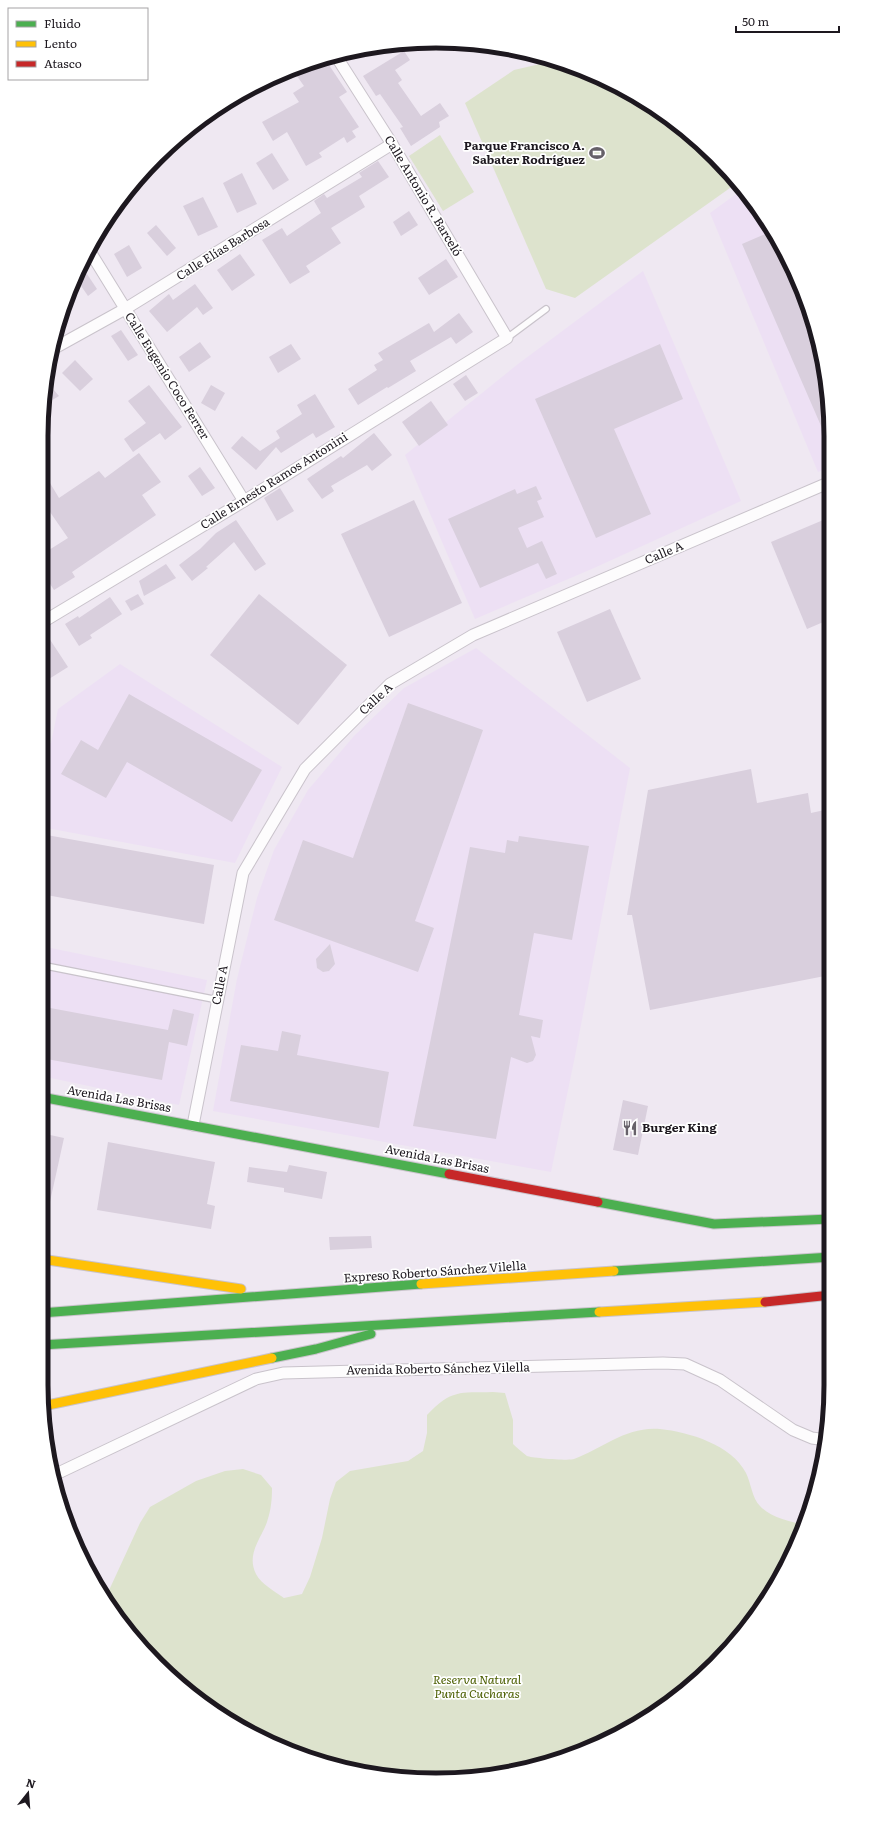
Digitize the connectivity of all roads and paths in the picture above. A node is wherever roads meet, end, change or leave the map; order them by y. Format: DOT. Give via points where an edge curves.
graph roads {
  1 [pos="339,60"];
  2 [pos="392,144"];
  3 [pos="93,256"];
  4 [pos="125,309"];
  5 [pos="546,309"];
  6 [pos="507,338"];
  7 [pos="59,346"];
  8 [pos="824,485"];
  9 [pos="244,501"];
  10 [pos="48,619"];
  11 [pos="48,966"];
  12 [pos="218,1000"];
  13 [pos="48,1098"];
  14 [pos="193,1125"];
  15 [pos="824,1219"];
  16 [pos="824,1257"];
  17 [pos="48,1260"];
  18 [pos="275,1294"];
  19 [pos="824,1296"];
  20 [pos="775,1301"];
  21 [pos="811,1307"];
  22 [pos="48,1312"];
  23 [pos="412,1323"];
  24 [pos="48,1345"];
  25 [pos="49,1405"];
  26 [pos="820,1439"];
  27 [pos="58,1473"];
  1 -- 2 [label="street, Calle Antonio R. Barceló"];
  2 -- 4 [label="street, Calle Elías Barbosa"];
  2 -- 6 [label="street, Calle Antonio R. Barceló"];
  3 -- 4 [label="street, Calle Eugenio Coco Ferrer"];
  4 -- 7 [label="street, Calle Elías Barbosa"];
  4 -- 9 [label="street, Calle Eugenio Coco Ferrer"];
  5 -- 6 [label="lane"];
  6 -- 9 [label="street, Calle Ernesto Ramos Antonini"];
  8 -- 12 [label="street, Calle A" via="473,635 390,684 305,769 243,873"];
  9 -- 10 [label="street, Calle Ernesto Ramos Antonini"];
  11 -- 12 [label="lane"];
  12 -- 14 [label="street, Calle A"];
  13 -- 14 [label="main road, Avenida Las Brisas"];
  14 -- 15 [label="main road, Avenida Las Brisas" via="714,1224"];
  16 -- 18 [label="main road, Expreso Roberto Sánchez Vilella"];
  17 -- 18 [label="main road"];
  18 -- 22 [label="main road, Expreso Roberto Sánchez Vilella"];
  19 -- 20 [label="main road"];
  20 -- 21 [label="main road"];
  20 -- 23 [label="main road"];
  23 -- 24 [label="main road"];
  23 -- 25 [label="main road" via="316,1349"];
  26 -- 27 [label="street, Avenida Roberto Sánchez Vilella" via="793,1430 720,1380 685,1364 283,1373 256,1379"];
}
